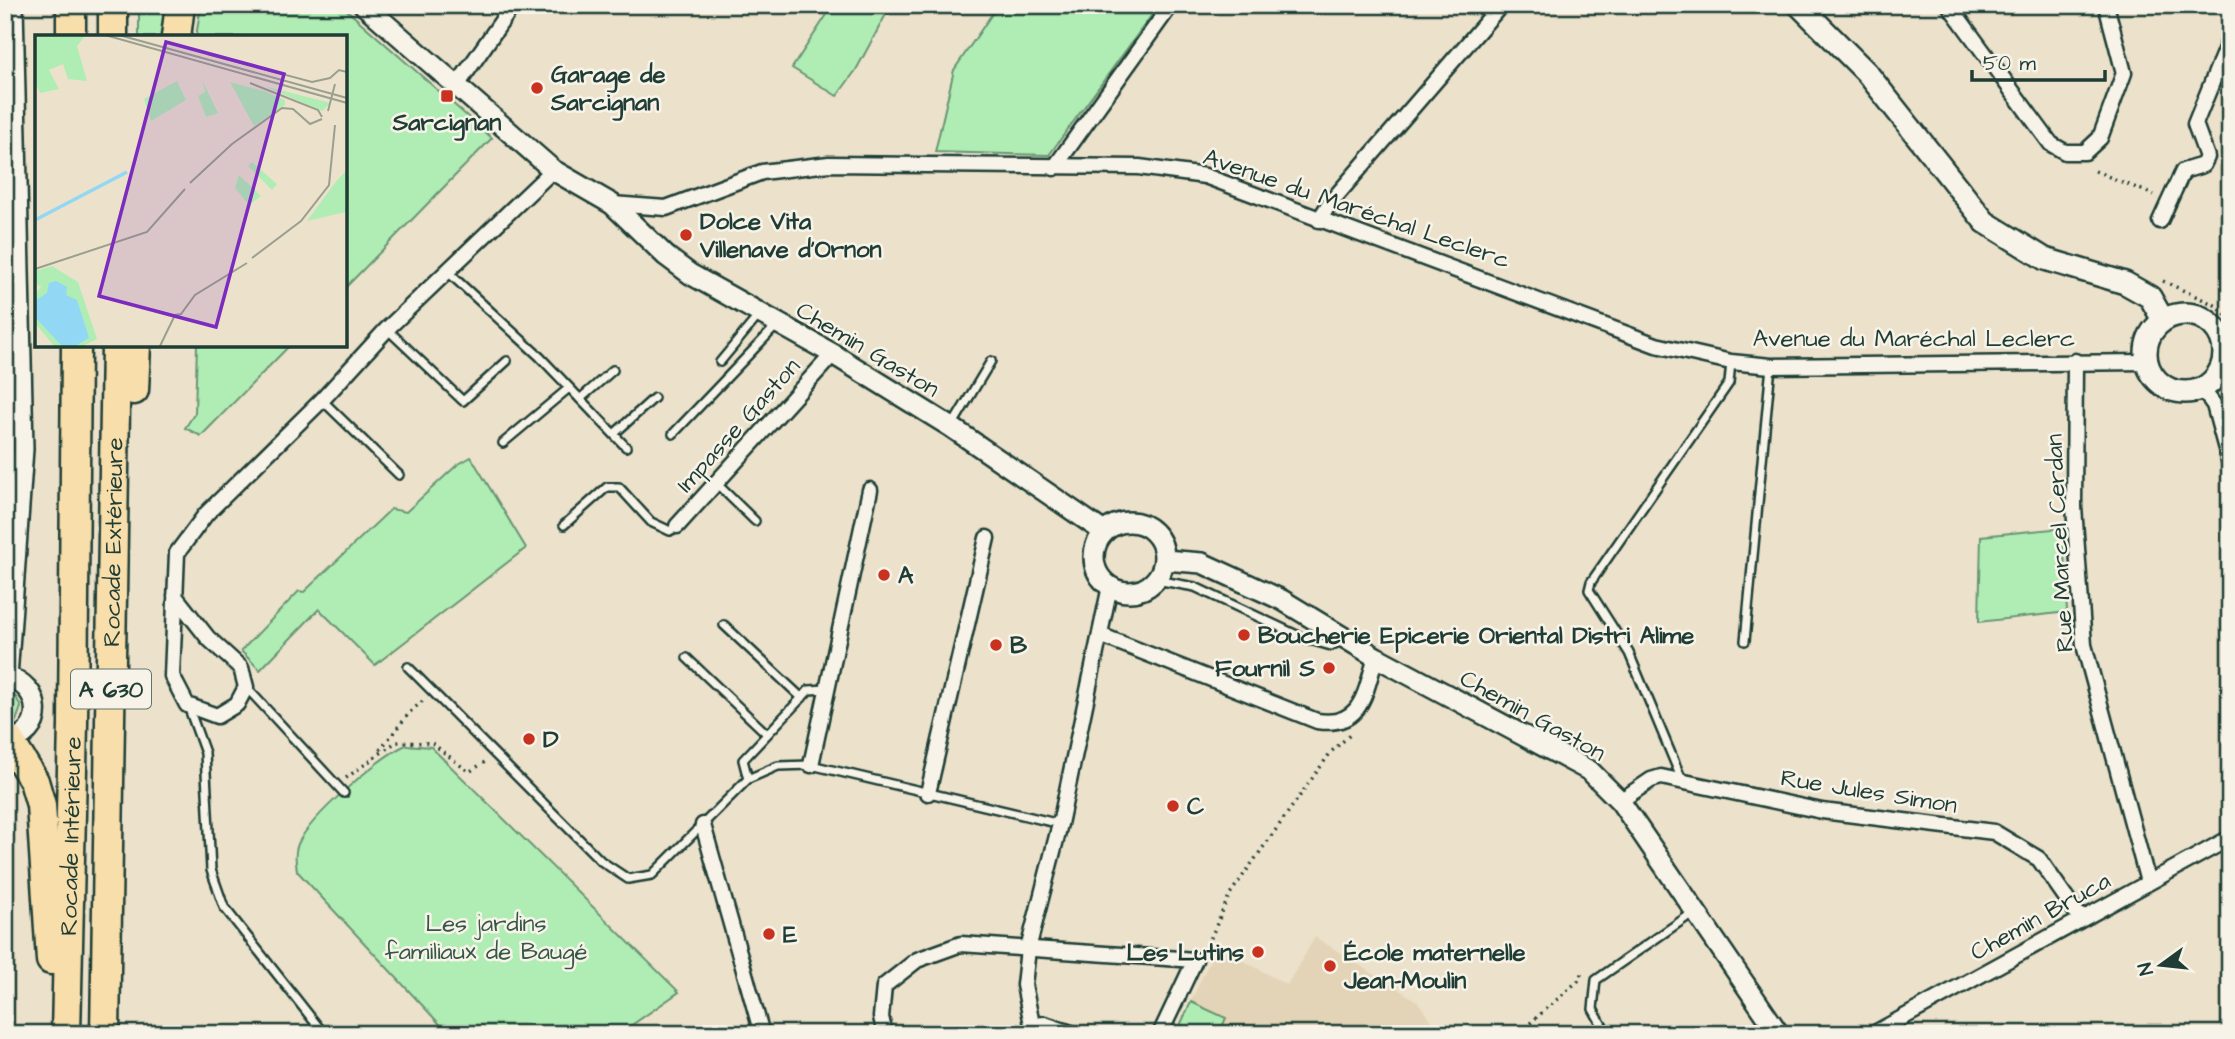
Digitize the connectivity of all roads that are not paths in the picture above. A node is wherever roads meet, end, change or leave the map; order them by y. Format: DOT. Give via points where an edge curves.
graph roads {
  1 [pos="13,5"];
  2 [pos="71,5"];
  3 [pos="113,5"];
  4 [pos="180,5"];
  5 [pos="513,5"];
  6 [pos="1171,5"];
  7 [pos="1501,5"];
  8 [pos="1799,5"];
  9 [pos="1949,5"];
  10 [pos="2106,5"];
  11 [pos="367,6"];
  12 [pos="71,35"];
  13 [pos="113,35"];
  14 [pos="176,35"];
  15 [pos="2230,38"];
  16 [pos="456,87"];
  17 [pos="1054,168"];
  18 [pos="553,170"];
  19 [pos="612,204"];
  20 [pos="1319,220"];
  21 [pos="2160,221"];
  22 [pos="449,273"];
  23 [pos="760,314"];
  24 [pos="2163,320"];
  25 [pos="2224,321"];
  26 [pos="778,324"];
  27 [pos="387,329"];
  28 [pos="76,346"];
  29 [pos="116,346"];
  30 [pos="136,346"];
  31 [pos="833,354"];
  32 [pos="991,360"];
  33 [pos="507,361"];
  34 [pos="2075,361"];
  35 [pos="720,362"];
  36 [pos="1731,362"];
  37 [pos="2146,362"];
  38 [pos="1771,366"];
  39 [pos="2226,368"];
  40 [pos="613,370"];
  41 [pos="569,388"];
  42 [pos="2202,389"];
  43 [pos="654,398"];
  44 [pos="580,399"];
  45 [pos="322,400"];
  46 [pos="951,427"];
  47 [pos="673,434"];
  48 [pos="614,435"];
  49 [pos="503,443"];
  50 [pos="626,447"];
  51 [pos="2230,464"];
  52 [pos="399,475"];
  53 [pos="716,483"];
  54 [pos="870,490"];
  55 [pos="755,521"];
  56 [pos="564,525"];
  57 [pos="677,526"];
  58 [pos="1104,532"];
  59 [pos="987,538"];
  60 [pos="1164,560"];
  61 [pos="1156,580"];
  62 [pos="1110,586"];
  63 [pos="175,596"];
  64 [pos="723,625"];
  65 [pos="1100,635"];
  66 [pos="1347,638"];
  67 [pos="1745,641"];
  68 [pos="1376,656"];
  69 [pos="687,658"];
  70 [pos="408,667"];
  71 [pos="111,668"];
  72 [pos="6,677"];
  73 [pos="246,687"];
  74 [pos="827,688"];
  75 [pos="802,698"];
  76 [pos="187,705"];
  77 [pos="767,734"];
  78 [pos="7,740"];
  79 [pos="811,765"];
  80 [pos="748,779"];
  81 [pos="1682,780"];
  82 [pos="344,793"];
  83 [pos="928,793"];
  84 [pos="1620,802"];
  85 [pos="1060,824"];
  86 [pos="703,825"];
  87 [pos="2230,838"];
  88 [pos="2148,882"];
  89 [pos="1694,912"];
  90 [pos="2081,919"];
  91 [pos="1028,949"];
  92 [pos="1033,1030"];
  93 [pos="64,1034"];
  94 [pos="105,1034"];
  95 [pos="324,1034"];
  96 [pos="762,1034"];
  97 [pos="885,1034"];
  98 [pos="1074,1034"];
  99 [pos="1160,1034"];
  100 [pos="1607,1034"];
  101 [pos="1779,1034"];
  102 [pos="1873,1034"];
  1 -- 72 [label="street" via="23,449"];
  2 -- 12 [label="highway"];
  3 -- 13 [label="highway"];
  4 -- 14 [label="highway"];
  5 -- 16 [label="street"];
  6 -- 17 [label="street"];
  7 -- 20 [label="street"];
  8 -- 24 [label="main road" via="1867,73 1985,222 2045,260 2124,283 2150,298"];
  9 -- 10 [label="street" via="2051,144 2065,152 2085,152 2100,138 2124,73"];
  11 -- 16 [label="street, Avenue du Maréchal Leclerc"];
  15 -- 21 [label="street" via="2195,124 2207,157 2203,165 2182,171"];
  16 -- 18 [label="street, Avenue du Maréchal Leclerc"];
  17 -- 19 [label="street, Avenue du Maréchal Leclerc" via="800,166 762,172 666,208"];
  17 -- 20 [label="street, Avenue du Maréchal Leclerc" via="1139,167 1205,176"];
  18 -- 19 [label="street, Avenue du Maréchal Leclerc"];
  18 -- 22 [label="street"];
  19 -- 23 [label="street, Chemin Gaston" via="666,256"];
  20 -- 36 [label="street, Avenue du Maréchal Leclerc" via="1656,345"];
  22 -- 27 [label="street"];
  22 -- 41 [label="lane"];
  23 -- 26 [label="street, Chemin Gaston"];
  23 -- 35 [label="lane"];
  24 -- 25 [label="main road" via="2184,313"];
  24 -- 37 [label="main road" via="2148,339"];
  25 -- 39 [label="main road"];
  26 -- 31 [label="street, Chemin Gaston"];
  26 -- 47 [label="lane"];
  27 -- 33 [label="lane" via="463,401"];
  27 -- 45 [label="street"];
  28 -- 93 [label="highway, Rocade Intérieure / A 630" via="73,724"];
  29 -- 71 [label="highway, Rocade Extérieure / A 630"];
  30 -- 71 [label="highway" via="130,501"];
  31 -- 46 [label="street, Chemin Gaston"];
  31 -- 53 [label="street, Impasse Gaston"];
  32 -- 46 [label="lane"];
  34 -- 37 [label="street, Avenue du Maréchal Leclerc"];
  34 -- 38 [label="street, Avenue du Maréchal Leclerc"];
  34 -- 88 [label="street, Rue Marcel Cerdan" via="2074,507 2084,645"];
  36 -- 38 [label="street, Avenue du Maréchal Leclerc"];
  36 -- 81 [label="lane" via="1730,383 1589,590 1629,653"];
  37 -- 42 [label="main road" via="2168,389 2191,393"];
  38 -- 67 [label="lane"];
  39 -- 42 [label="main road"];
  40 -- 44 [label="lane"];
  41 -- 44 [label="lane"];
  41 -- 49 [label="lane"];
  42 -- 51 [label="street" via="2214,405"];
  43 -- 48 [label="lane"];
  44 -- 48 [label="lane"];
  45 -- 52 [label="lane"];
  45 -- 63 [label="street" via="206,514 177,553"];
  46 -- 58 [label="street, Chemin Gaston"];
  48 -- 50 [label="lane"];
  53 -- 55 [label="lane"];
  53 -- 57 [label="street, Impasse Gaston"];
  54 -- 74 [label="street"];
  56 -- 57 [label="lane" via="607,487 619,487 651,522 670,531"];
  58 -- 60 [label="street" via="1123,522 1144,525 1160,539"];
  58 -- 62 [label="street" via="1094,560"];
  59 -- 83 [label="street"];
  60 -- 61 [label="street"];
  60 -- 66 [label="street, Chemin Gaston" via="1202,564 1282,600"];
  61 -- 62 [label="street" via="1139,591"];
  61 -- 66 [label="lane" via="1195,587 1303,638 1331,646"];
  62 -- 65 [label="street"];
  63 -- 73 [label="street" via="208,638 241,668"];
  63 -- 76 [label="street" via="172,676"];
  64 -- 75 [label="lane"];
  65 -- 68 [label="street" via="1332,723 1346,720 1362,701"];
  65 -- 85 [label="street"];
  66 -- 68 [label="street, Chemin Gaston"];
  68 -- 84 [label="street, Chemin Gaston" via="1590,771"];
  69 -- 77 [label="lane"];
  70 -- 86 [label="lane" via="601,861 628,879 652,875"];
  71 -- 94 [label="highway, Rocade Extérieure / A 630"];
  72 -- 78 [label="street" via="26,685 36,702 34,723 19,737"];
  73 -- 76 [label="street" via="237,704 216,716"];
  73 -- 82 [label="lane"];
  74 -- 75 [label="lane" via="809,690"];
  74 -- 79 [label="street"];
  75 -- 77 [label="lane"];
  76 -- 95 [label="lane" via="205,753 211,870 224,907"];
  77 -- 80 [label="lane" via="743,760"];
  78 -- 93 [label="highway" via="34,781 41,805 50,956"];
  79 -- 80 [label="lane" via="778,766"];
  79 -- 83 [label="lane"];
  80 -- 86 [label="lane"];
  81 -- 84 [label="street, Rue Jules Simon" via="1651,780"];
  81 -- 90 [label="street, Rue Jules Simon" via="1822,811 1994,832 2039,859"];
  83 -- 85 [label="lane"];
  84 -- 89 [label="street, Chemin Gaston"];
  85 -- 91 [label="street"];
  86 -- 96 [label="street"];
  87 -- 88 [label="street, Chemin Bruca"];
  88 -- 90 [label="street, Chemin Bruca"];
  89 -- 100 [label="lane" via="1596,980 1593,1009"];
  89 -- 101 [label="street, Chemin Gaston"];
  90 -- 102 [label="street, Chemin Bruca"];
  91 -- 92 [label="street" via="1024,985"];
  91 -- 97 [label="street" via="961,944 917,960 884,986 881,1017"];
  91 -- 99 [label="street" via="1195,960"];
  92 -- 98 [label="street" via="1045,1024"];
}
